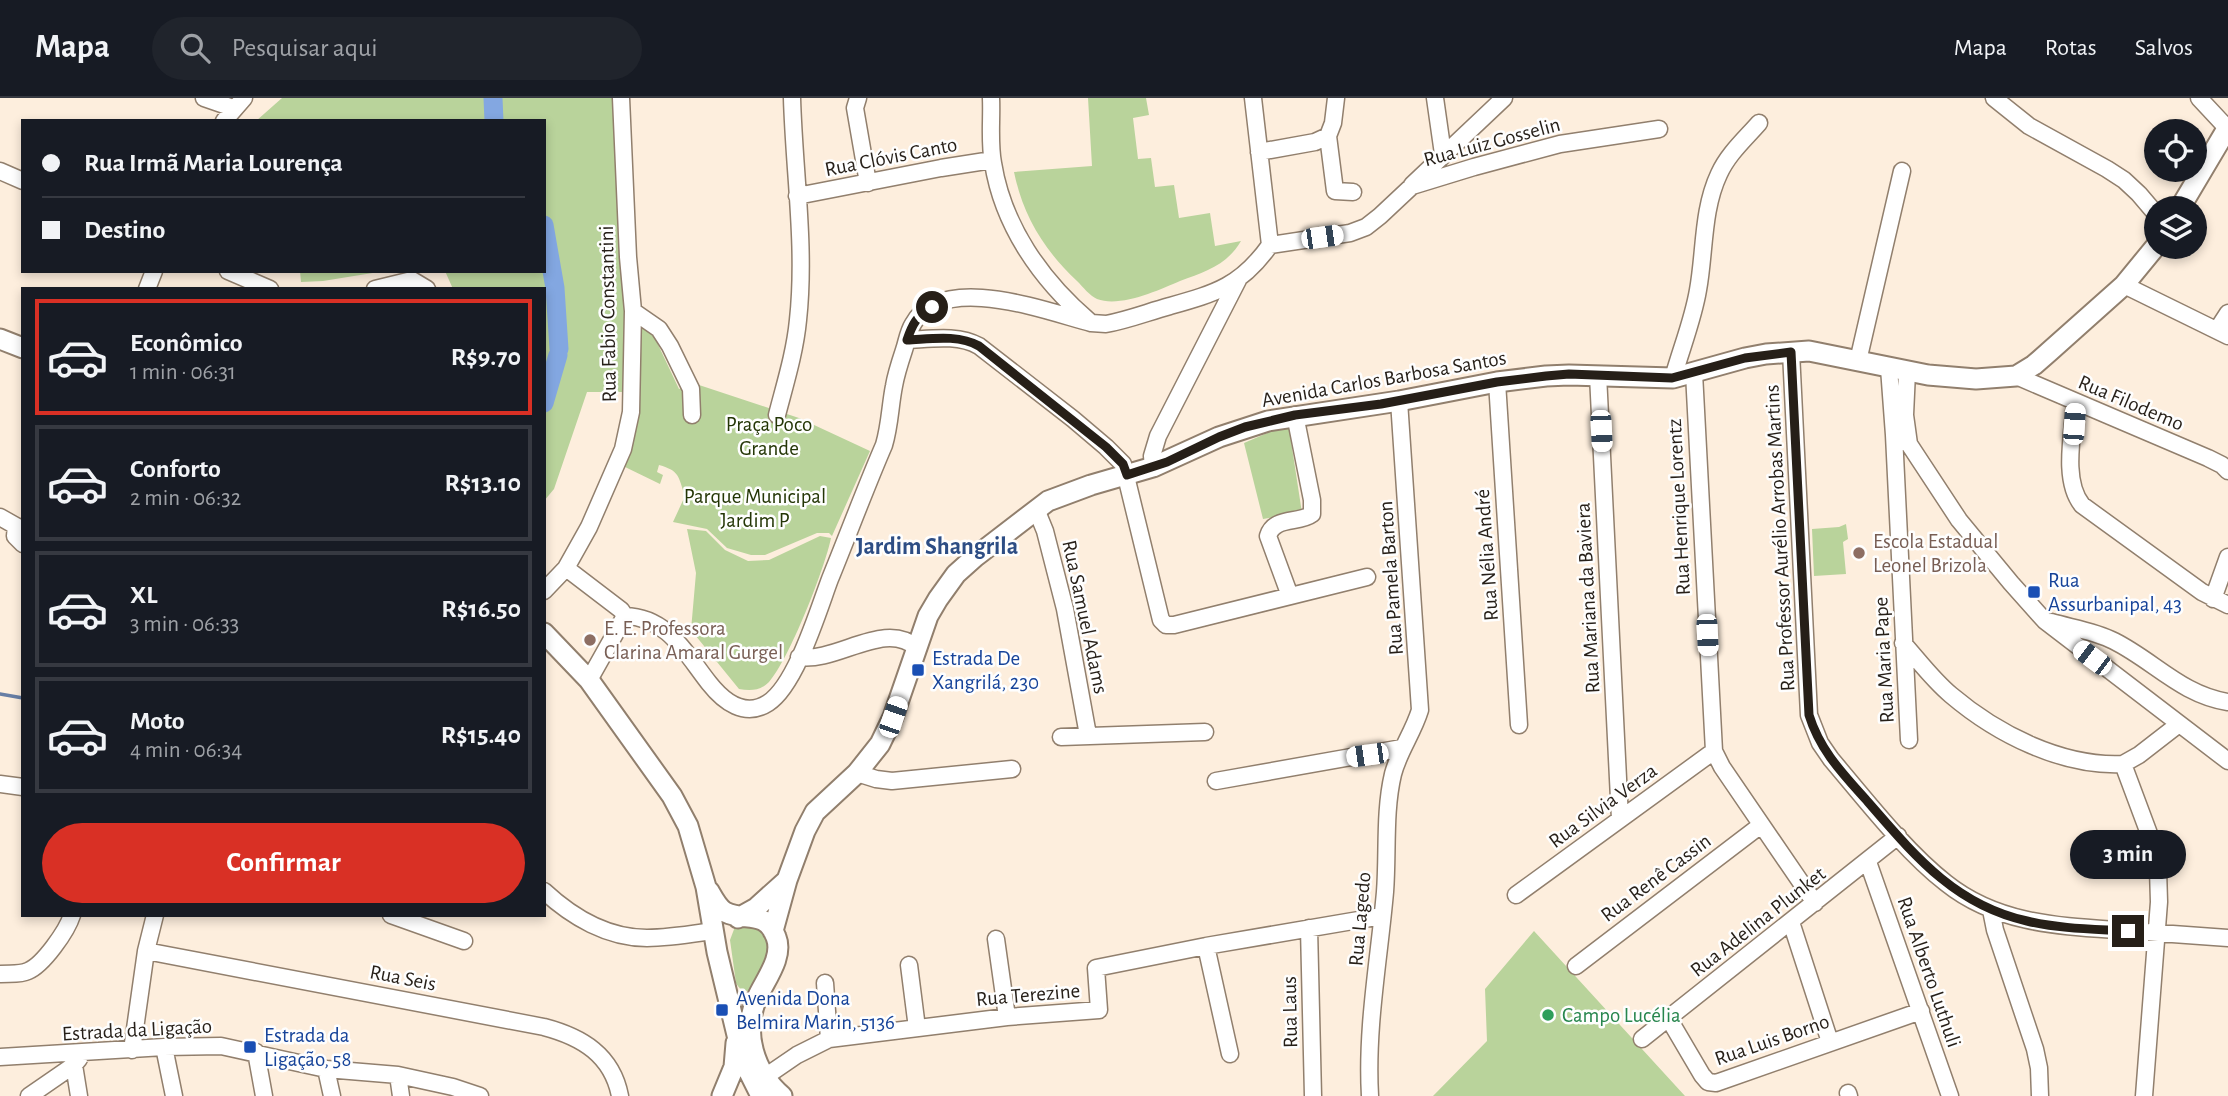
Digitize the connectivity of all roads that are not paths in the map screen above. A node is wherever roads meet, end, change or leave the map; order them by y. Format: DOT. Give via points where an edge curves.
graph roads {
  1 [pos="204,98"];
  2 [pos="621,98"];
  3 [pos="792,98"];
  4 [pos="858,98"];
  5 [pos="991,98"];
  6 [pos="1253,98"];
  7 [pos="1336,98"];
  8 [pos="1435,98"];
  9 [pos="1504,98"];
  10 [pos="1994,98"];
  11 [pos="2199,98"];
  12 [pos="233,109"];
  13 [pos="1759,123"];
  14 [pos="2228,128"];
  15 [pos="1659,129"];
  16 [pos="1328,136"];
  17 [pos="1259,152"];
  18 [pos="1443,154"];
  19 [pos="992,160"];
  20 [pos="0,171"];
  21 [pos="1902,172"];
  22 [pos="21,180"];
  23 [pos="869,183"];
  24 [pos="1412,186"];
  25 [pos="1353,192"];
  26 [pos="797,196"];
  27 [pos="2187,196"];
  28 [pos="2144,200"];
  29 [pos="1270,245"];
  30 [pos="2145,259"];
  31 [pos="233,273"];
  32 [pos="1238,280"];
  33 [pos="420,285"];
  34 [pos="2124,285"];
  35 [pos="266,287"];
  36 [pos="398,287"];
  37 [pos="633,311"];
  38 [pos="2228,313"];
  39 [pos="1091,323"];
  40 [pos="2222,333"];
  41 [pos="0,339"];
  42 [pos="907,340"];
  43 [pos="21,347"];
  44 [pos="1791,352"];
  45 [pos="1858,361"];
  46 [pos="1898,370"];
  47 [pos="1694,373"];
  48 [pos="1598,375"];
  49 [pos="2016,376"];
  50 [pos="1672,378"];
  51 [pos="1497,382"];
  52 [pos="1399,401"];
  53 [pos="2075,403"];
  54 [pos="692,415"];
  55 [pos="777,415"];
  56 [pos="1295,415"];
  57 [pos="1909,444"];
  58 [pos="1895,453"];
  59 [pos="1153,467"];
  60 [pos="2228,471"];
  61 [pos="1127,475"];
  62 [pos="1036,509"];
  63 [pos="0,517"];
  64 [pos="19,528"];
  65 [pos="2228,557"];
  66 [pos="566,568"];
  67 [pos="1367,577"];
  68 [pos="546,589"];
  69 [pos="1290,596"];
  70 [pos="2221,602"];
  71 [pos="625,616"];
  72 [pos="2045,621"];
  73 [pos="546,637"];
  74 [pos="1903,643"];
  75 [pos="917,648"];
  76 [pos="799,657"];
  77 [pos="589,680"];
  78 [pos="2228,702"];
  79 [pos="2179,724"];
  80 [pos="1519,725"];
  81 [pos="1205,732"];
  82 [pos="1088,735"];
  83 [pos="1062,737"];
  84 [pos="1909,740"];
  85 [pos="1402,748"];
  86 [pos="1714,751"];
  87 [pos="2228,766"];
  88 [pos="1012,769"];
  89 [pos="2125,770"];
  90 [pos="857,774"];
  91 [pos="1216,781"];
  92 [pos="0,784"];
  93 [pos="21,787"];
  94 [pos="1620,819"];
  95 [pos="1761,825"];
  96 [pos="1898,836"];
  97 [pos="1868,862"];
  98 [pos="787,880"];
  99 [pos="706,887"];
  100 [pos="546,893"];
  101 [pos="1516,895"];
  102 [pos="1815,903"];
  103 [pos="1991,910"];
  104 [pos="743,916"];
  105 [pos="1382,916"];
  106 [pos="71,917"];
  107 [pos="154,917"];
  108 [pos="397,917"];
  109 [pos="1791,922"];
  110 [pos="1309,928"];
  111 [pos="773,931"];
  112 [pos="2155,933"];
  113 [pos="715,938"];
  114 [pos="2228,938"];
  115 [pos="996,939"];
  116 [pos="464,941"];
  117 [pos="1206,946"];
  118 [pos="146,951"];
  119 [pos="909,965"];
  120 [pos="1576,966"];
  121 [pos="0,974"];
  122 [pos="825,983"];
  123 [pos="726,989"];
  124 [pos="758,996"];
  125 [pos="1921,1012"];
  126 [pos="1007,1017"];
  127 [pos="1669,1019"];
  128 [pos="916,1028"];
  129 [pos="737,1035"];
  130 [pos="829,1039"];
  131 [pos="1642,1039"];
  132 [pos="1830,1042"];
  133 [pos="164,1047"];
  134 [pos="132,1050"];
  135 [pos="256,1052"];
  136 [pos="1230,1054"];
  137 [pos="0,1057"];
  138 [pos="79,1059"];
  139 [pos="326,1069"];
  140 [pos="398,1075"];
  141 [pos="759,1078"];
  142 [pos="29,1096"];
  143 [pos="79,1096"];
  144 [pos="174,1096"];
  145 [pos="264,1096"];
  146 [pos="332,1096"];
  147 [pos="401,1096"];
  148 [pos="480,1096"];
  149 [pos="620,1096"];
  150 [pos="722,1096"];
  151 [pos="733,1096"];
  152 [pos="782,1096"];
  153 [pos="1314,1096"];
  154 [pos="1370,1096"];
  155 [pos="1950,1096"];
  156 [pos="2040,1096"];
  157 [pos="2144,1096"];
  1 -- 12 [label="street"];
  2 -- 37 [label="street, Rua Fabio Constantini"];
  3 -- 26 [label="street"];
  4 -- 23 [label="street" via="856,115"];
  5 -- 19 [label="street"];
  6 -- 17 [label="street"];
  7 -- 16 [label="street"];
  8 -- 18 [label="street"];
  9 -- 18 [label="street"];
  10 -- 28 [label="street" via="2029,126 2108,169"];
  11 -- 14 [label="street"];
  13 -- 50 [label="street" via="1730,156 1712,192 1698,294"];
  14 -- 27 [label="main road"];
  15 -- 24 [label="street, Rua Luiz Gosselin" via="1560,144"];
  16 -- 17 [label="street"];
  16 -- 25 [label="street" via="1335,191"];
  17 -- 29 [label="street"];
  18 -- 24 [label="street"];
  19 -- 23 [label="street, Rua Clóvis Canto"];
  19 -- 39 [label="street" via="1001,199 1023,247"];
  20 -- 22 [label="street"];
  21 -- 45 [label="street"];
  23 -- 26 [label="street, Rua Clóvis Canto"];
  24 -- 29 [label="street, Rua Luiz Gosselin" via="1366,227"];
  26 -- 55 [label="street" via="801,252 798,322"];
  29 -- 32 [label="street"];
  30 -- 34 [label="main road"];
  31 -- 35 [label="street"];
  32 -- 39 [label="street" via="1200,298 1116,322"];
  32 -- 59 [label="street" via="1158,436"];
  33 -- 36 [label="street"];
  34 -- 40 [label="street"];
  34 -- 49 [label="main road"];
  37 -- 54 [label="street" via="659,329 670,345 691,389"];
  37 -- 66 [label="street, Rua Fabio Constantini" via="626,440"];
  38 -- 40 [label="street"];
  39 -- 42 [label="street" via="1010,301 966,298 923,312"];
  41 -- 43 [label="main road"];
  42 -- 61 [label="street" via="954,339 979,346 1106,447"];
  42 -- 76 [label="street" via="895,378 884,445"];
  44 -- 45 [label="main road, Avenida Carlos Barbosa Santos"];
  44 -- 47 [label="main road, Avenida Carlos Barbosa Santos" via="1745,358"];
  44 -- 96 [label="street, Rua Professor Aurélio Arrobas Martins" via="1809,715 1830,759"];
  45 -- 46 [label="main road, Avenida Carlos Barbosa Santos"];
  46 -- 49 [label="main road, Avenida Carlos Barbosa Santos" via="1976,379"];
  46 -- 57 [label="street"];
  46 -- 58 [label="street, Rua Maria Pape"];
  47 -- 50 [label="main road, Avenida Carlos Barbosa Santos"];
  47 -- 86 [label="street, Rua Henrique Lorentz"];
  48 -- 50 [label="main road, Avenida Carlos Barbosa Santos"];
  48 -- 51 [label="main road, Avenida Carlos Barbosa Santos"];
  48 -- 94 [label="street, Rua Mariana da Baviera"];
  49 -- 53 [label="street, Rua Filodemo"];
  51 -- 52 [label="main road, Avenida Carlos Barbosa Santos"];
  51 -- 80 [label="street, Rua Nélia André"];
  52 -- 56 [label="main road, Avenida Carlos Barbosa Santos"];
  52 -- 85 [label="street, Rua Pamela Barton" via="1420,694 1416,723"];
  53 -- 60 [label="street, Rua Filodemo" via="2208,458"];
  53 -- 70 [label="street" via="2071,472 2082,505"];
  56 -- 59 [label="main road, Avenida Carlos Barbosa Santos" via="1245,427"];
  56 -- 69 [label="street" via="1312,514 1275,525 1268,536"];
  57 -- 58 [label="street"];
  57 -- 72 [label="street" via="1959,520"];
  58 -- 74 [label="street, Rua Maria Pape"];
  59 -- 61 [label="main road, Avenida Carlos Barbosa Santos"];
  61 -- 62 [label="main road, Avenida Carlos Barbosa Santos" via="1048,500"];
  61 -- 69 [label="street" via="1161,620 1166,625"];
  62 -- 75 [label="main road, Avenida Carlos Barbosa Santos" via="956,574 928,616"];
  62 -- 82 [label="street, Rua Samuel Adams" via="1065,609"];
  63 -- 64 [label="street"];
  65 -- 70 [label="street"];
  66 -- 68 [label="street, Rua Fabio Constantini"];
  66 -- 71 [label="street"];
  67 -- 69 [label="street"];
  71 -- 76 [label="street" via="648,619 663,628 721,697 739,708 761,706 776,696"];
  71 -- 77 [label="street"];
  72 -- 78 [label="street" via="2113,640 2182,686"];
  72 -- 79 [label="street"];
  73 -- 77 [label="main road"];
  74 -- 84 [label="street, Rua Maria Pape"];
  74 -- 89 [label="street" via="1950,694 2001,729 2049,753"];
  75 -- 76 [label="street" via="904,639 888,637 824,655"];
  75 -- 90 [label="main road, Avenida Carlos Barbosa Santos" via="893,717"];
  77 -- 99 [label="main road" via="688,826"];
  79 -- 87 [label="street"];
  79 -- 89 [label="street"];
  81 -- 82 [label="street"];
  82 -- 83 [label="street"];
  85 -- 91 [label="street"];
  85 -- 105 [label="street, Rua Lagedo" via="1389,801"];
  86 -- 94 [label="street, Rua Silvia Verza"];
  86 -- 95 [label="street, Rua Henrique Lorentz"];
  88 -- 90 [label="street" via="892,781"];
  89 -- 112 [label="street" via="2158,869"];
  90 -- 98 [label="main road, Avenida Carlos Barbosa Santos" via="816,812"];
  92 -- 93 [label="street"];
  94 -- 101 [label="street, Rua Silvia Verza"];
  95 -- 102 [label="street, Rua Henrique Lorentz"];
  95 -- 120 [label="street, Rua Renê Cassin"];
  96 -- 97 [label="street, Rua Adelina Plunket"];
  96 -- 103 [label="street, Rua Professor Aurélio Arrobas Martins" via="1945,883"];
  97 -- 102 [label="street, Rua Adelina Plunket"];
  97 -- 125 [label="street, Rua Alberto Luthuli"];
  98 -- 104 [label="main road"];
  98 -- 111 [label="main road, Avenida Carlos Barbosa Santos"];
  99 -- 104 [label="main road" via="722,910"];
  99 -- 113 [label="main road"];
  100 -- 113 [label="street" via="585,923 613,932 646,938"];
  102 -- 109 [label="street, Rua Adelina Plunket"];
  103 -- 112 [label="street, Rua Professor Aurélio Arrobas Martins" via="2047,925"];
  103 -- 156 [label="street" via="2035,1049"];
  104 -- 111 [label="main road" via="759,918"];
  104 -- 113 [label="main road"];
  105 -- 110 [label="street, Rua Terezine"];
  105 -- 154 [label="street, Rua Lagedo"];
  106 -- 121 [label="street" via="33,968"];
  107 -- 118 [label="street"];
  108 -- 116 [label="street"];
  109 -- 127 [label="street, Rua Adelina Plunket"];
  109 -- 132 [label="street"];
  110 -- 117 [label="street, Rua Terezine"];
  110 -- 153 [label="street, Rua Laus"];
  111 -- 124 [label="main road" via="778,951"];
  112 -- 114 [label="street, Rua Professor Aurélio Arrobas Martins"];
  112 -- 157 [label="street"];
  113 -- 123 [label="main road"];
  115 -- 126 [label="street"];
  117 -- 126 [label="street, Rua Terezine" via="1096,968 1099,1010"];
  117 -- 136 [label="street"];
  118 -- 134 [label="street"];
  118 -- 149 [label="street, Rua Seis" via="567,1033 600,1054 611,1068"];
  119 -- 128 [label="street"];
  122 -- 130 [label="street"];
  123 -- 124 [label="main road" via="740,999"];
  123 -- 129 [label="main road"];
  124 -- 141 [label="main road" via="750,1031"];
  125 -- 132 [label="street, Rua Luis Borno"];
  125 -- 155 [label="street, Rua Alberto Luthuli"];
  126 -- 128 [label="street, Rua Terezine"];
  127 -- 131 [label="street, Rua Adelina Plunket"];
  127 -- 132 [label="street, Rua Luis Borno" via="1708,1082"];
  128 -- 130 [label="street, Rua Terezine"];
  129 -- 141 [label="main road"];
  129 -- 150 [label="main road" via="734,1067"];
  130 -- 141 [label="street, Rua Terezine"];
  133 -- 134 [label="street, Estrada da Ligação"];
  133 -- 135 [label="street, Estrada da Ligação" via="221,1046"];
  133 -- 144 [label="street"];
  134 -- 138 [label="street, Estrada da Ligação"];
  135 -- 139 [label="street, Estrada da Ligação"];
  135 -- 145 [label="street"];
  137 -- 138 [label="street, Estrada da Ligação"];
  138 -- 142 [label="street"];
  138 -- 143 [label="street"];
  139 -- 140 [label="street, Estrada da Ligação"];
  139 -- 146 [label="street"];
  140 -- 147 [label="street"];
  140 -- 148 [label="street, Estrada da Ligação"];
  141 -- 151 [label="main road"];
  141 -- 152 [label="main road"];
}
